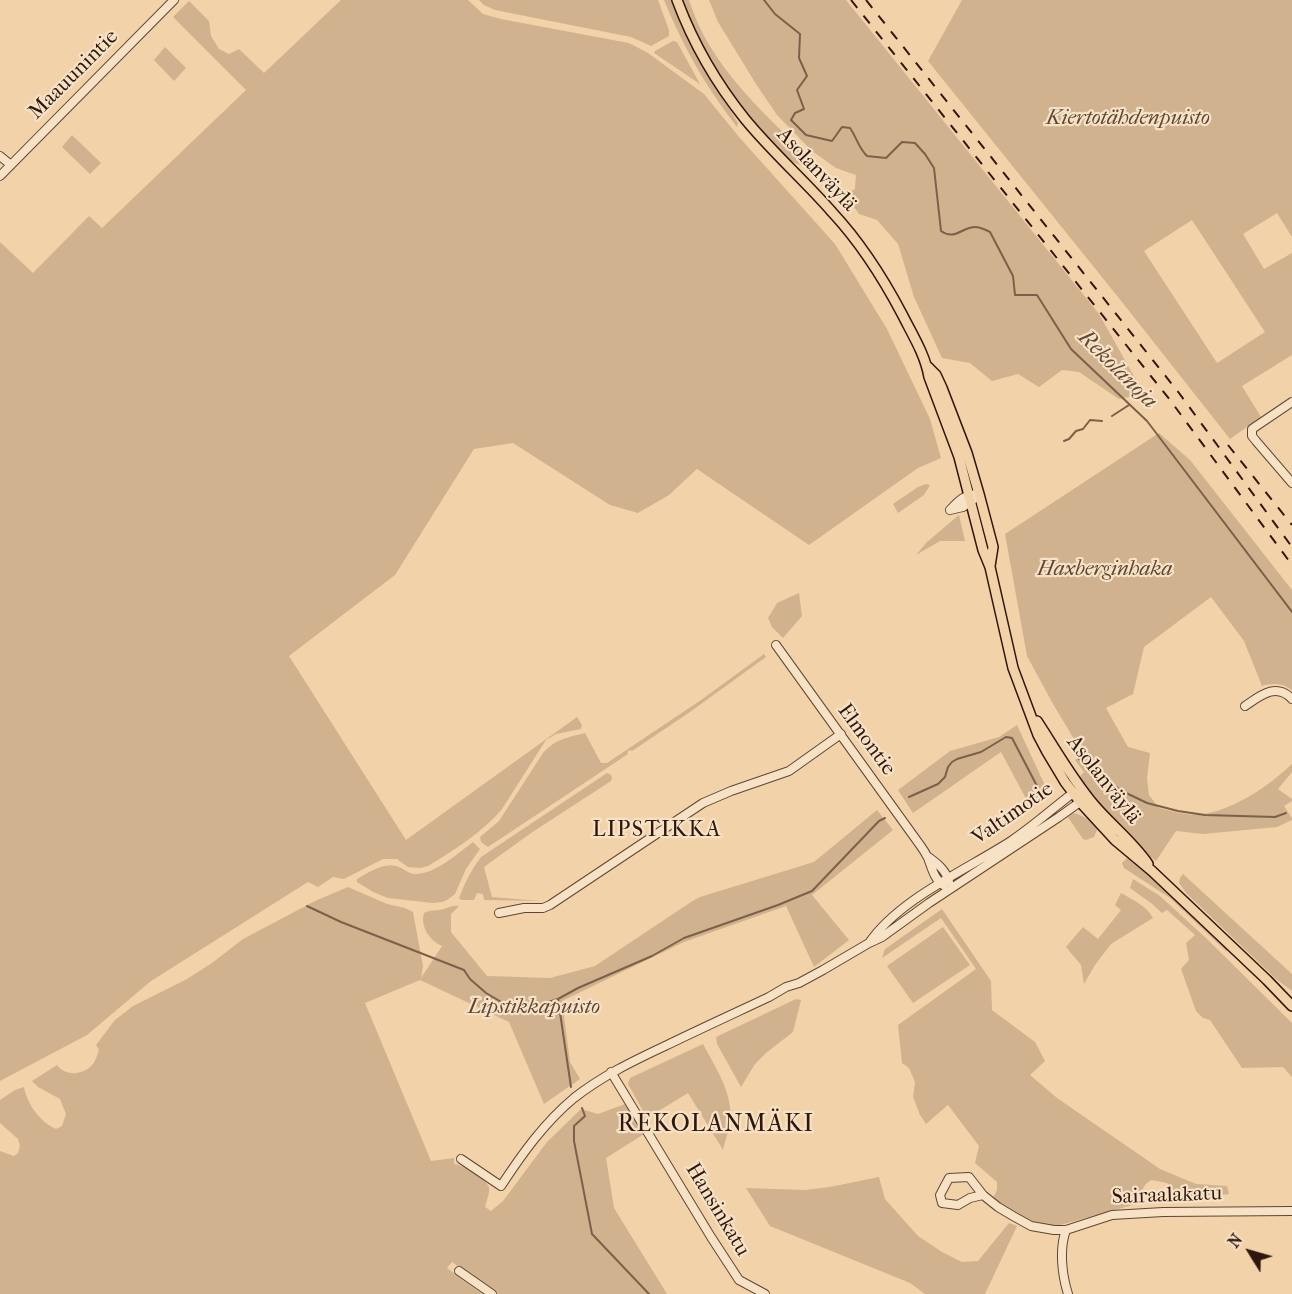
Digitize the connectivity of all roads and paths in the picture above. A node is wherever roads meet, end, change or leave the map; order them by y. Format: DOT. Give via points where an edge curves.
graph roads {
  1 [pos="174,0"];
  2 [pos="677,0"];
  3 [pos="0,156"];
  4 [pos="11,165"];
  5 [pos="0,176"];
  6 [pos="1292,402"];
  7 [pos="1292,483"];
  8 [pos="776,645"];
  9 [pos="1292,699"];
  10 [pos="1245,706"];
  11 [pos="841,734"];
  12 [pos="1078,792"];
  13 [pos="1080,802"];
  14 [pos="927,856"];
  15 [pos="1152,871"];
  16 [pos="949,878"];
  17 [pos="940,884"];
  18 [pos="950,888"];
  19 [pos="499,913"];
  20 [pos="869,943"];
  21 [pos="1267,980"];
  22 [pos="1292,997"];
  23 [pos="1292,1006"];
  24 [pos="611,1072"];
  25 [pos="461,1159"];
  26 [pos="983,1195"];
  27 [pos="1292,1211"];
  28 [pos="1066,1230"];
  29 [pos="459,1271"];
  30 [pos="492,1294"];
  31 [pos="765,1294"];
  32 [pos="1068,1294"];
  1 -- 4 [label="street, Maauunintie"];
  2 -- 12 [label="main road, Asolanväylä" via="697,46 745,119 834,214 894,300 927,366 973,497 1013,668 1038,735 1062,778"];
  3 -- 4 [label="street"];
  4 -- 5 [label="street, Maauunintie"];
  6 -- 7 [label="street" via="1252,429 1252,436"];
  8 -- 11 [label="street, Elmontie"];
  9 -- 10 [label="street" via="1274,691"];
  11 -- 14 [label="street, Elmontie"];
  11 -- 19 [label="street" via="789,771 703,803 550,905"];
  12 -- 13 [label="main road, Asolanväylä"];
  12 -- 15 [label="main road, Asolanväylä" via="1141,854"];
  12 -- 16 [label="street, Valtimotie" via="1012,840"];
  13 -- 15 [label="main road, Asolanväylä" via="1115,840"];
  13 -- 18 [label="street, Valtimotie"];
  14 -- 16 [label="street, Elmontie"];
  14 -- 17 [label="street, Elmontie"];
  15 -- 21 [label="main road, Asolanväylä"];
  16 -- 17 [label="street, Valtimotie"];
  16 -- 18 [label="street"];
  17 -- 18 [label="street"];
  17 -- 20 [label="street, Valtimotie" via="898,913"];
  18 -- 20 [label="street, Valtimotie" via="882,938"];
  20 -- 24 [label="street, Valtimotie" via="807,979"];
  21 -- 22 [label="main road, Asolanväylä"];
  21 -- 23 [label="main road, Asolanväylä"];
  24 -- 25 [label="street, Valtimotie" via="548,1122 501,1186"];
  24 -- 31 [label="street, Hansinkatu" via="739,1280"];
  26 -- 26 [label="street, Sairaalakatu" via="969,1177 949,1178 940,1195 942,1203 958,1205"];
  26 -- 28 [label="street, Sairaalakatu" via="1031,1226"];
  27 -- 28 [label="street, Sairaalakatu" via="1145,1212 1112,1215"];
  28 -- 32 [label="street" via="1062,1261"];
  29 -- 30 [label="street"];
}
